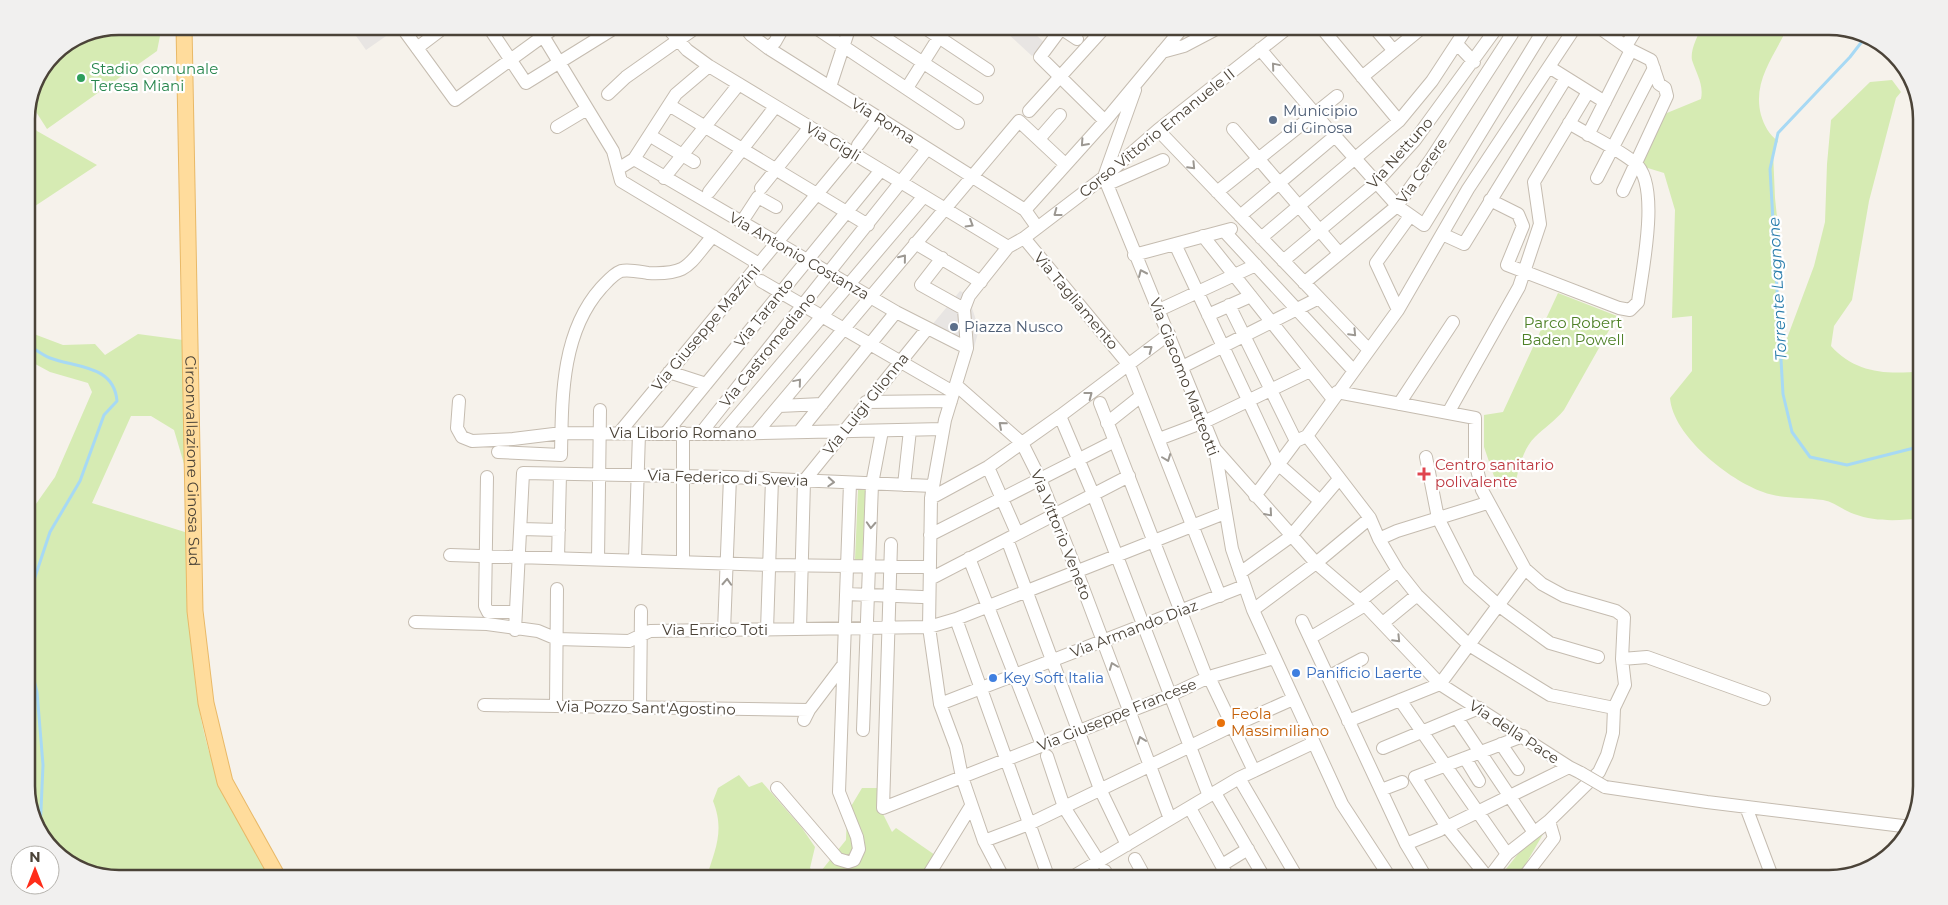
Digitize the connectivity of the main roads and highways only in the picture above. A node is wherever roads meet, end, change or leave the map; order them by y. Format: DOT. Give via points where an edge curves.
graph roads {
  1 [pos="184,35"];
  2 [pos="274,870"];
  1 -- 2 [label="main road, Circonvallazione Ginosa Sud" via="195,611 206,703 225,782"];
}
